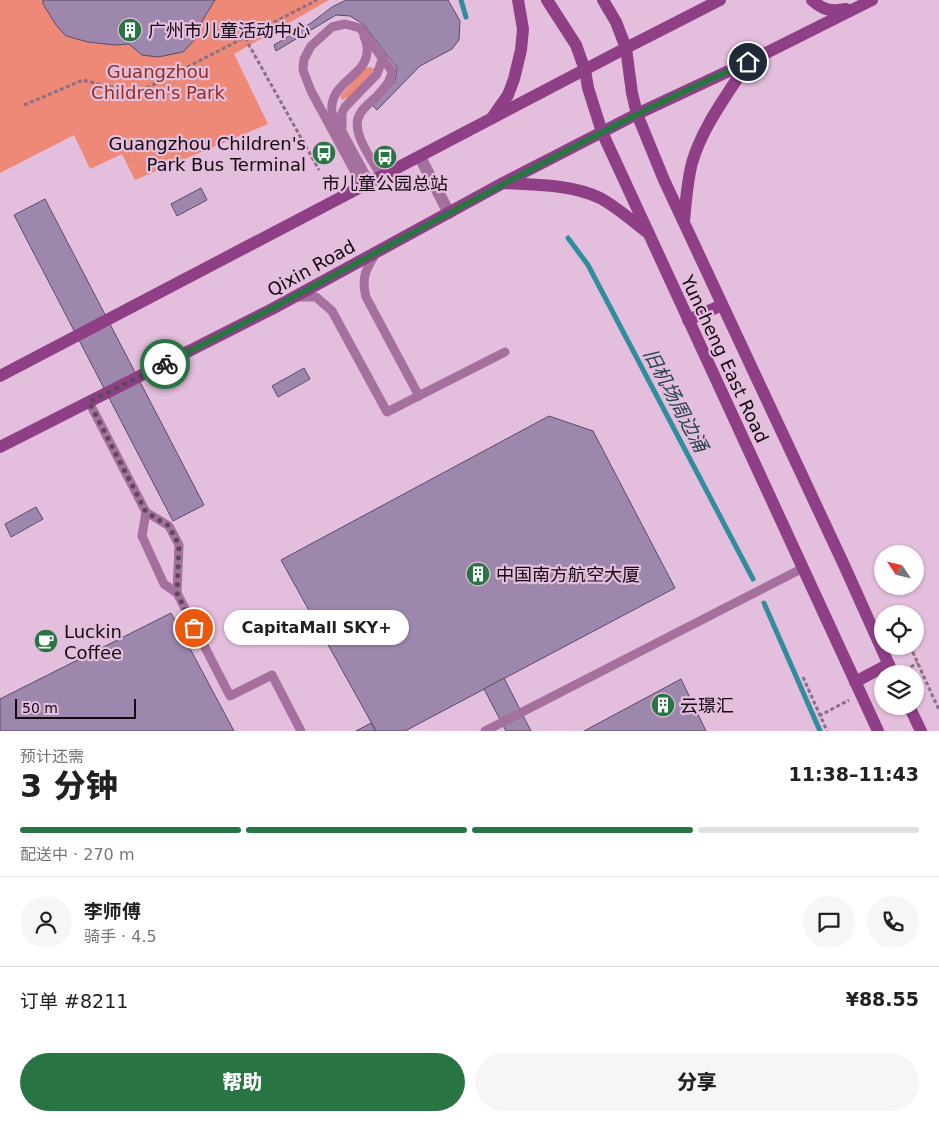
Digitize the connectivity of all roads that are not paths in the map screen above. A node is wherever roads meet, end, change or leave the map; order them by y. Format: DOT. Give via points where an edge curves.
graph roads {
  1 [pos="518,0"];
  2 [pos="547,0"];
  3 [pos="603,0"];
  4 [pos="720,0"];
  5 [pos="812,0"];
  6 [pos="872,0"];
  7 [pos="858,7"];
  8 [pos="363,31"];
  9 [pos="626,48"];
  10 [pos="383,57"];
  11 [pos="748,62"];
  12 [pos="585,70"];
  13 [pos="637,114"];
  14 [pos="490,120"];
  15 [pos="342,131"];
  16 [pos="602,132"];
  17 [pos="420,157"];
  18 [pos="382,177"];
  19 [pos="503,184"];
  20 [pos="367,185"];
  21 [pos="449,213"];
  22 [pos="684,223"];
  23 [pos="649,234"];
  24 [pos="376,253"];
  25 [pos="295,297"];
  26 [pos="722,305"];
  27 [pos="688,320"];
  28 [pos="505,352"];
  29 [pos="0,376"];
  30 [pos="420,396"];
  31 [pos="89,402"];
  32 [pos="0,448"];
  33 [pos="146,512"];
  34 [pos="803,568"];
  35 [pos="177,593"];
  36 [pos="889,665"];
  37 [pos="874,675"];
  38 [pos="855,682"];
  39 [pos="913,715"];
  40 [pos="301,731"];
  41 [pos="485,731"];
  42 [pos="878,731"];
  43 [pos="921,731"];
  1 -- 14 [label="main road" via="523,29 521,50 508,95"];
  2 -- 12 [label="main road, Yuncheng East Road" via="576,45"];
  3 -- 9 [label="main road, Yuncheng East Road"];
  4 -- 9 [label="main road"];
  5 -- 7 [label="main road" via="822,8 836,11"];
  6 -- 7 [label="main road, Qixin Road"];
  7 -- 11 [label="main road, Qixin Road"];
  8 -- 10 [label="lane"];
  8 -- 15 [label="lane" via="368,50 366,59 332,100 332,113"];
  8 -- 20 [label="lane" via="354,25 332,27 311,46 302,70"];
  9 -- 12 [label="main road"];
  9 -- 13 [label="main road, Yuncheng East Road"];
  10 -- 15 [label="lane" via="377,74 345,107"];
  10 -- 18 [label="lane" via="392,72 391,79 360,112 356,130"];
  11 -- 13 [label="main road, Qixin Road"];
  11 -- 22 [label="main road" via="705,132 692,161"];
  12 -- 14 [label="main road"];
  12 -- 16 [label="main road, Yuncheng East Road"];
  13 -- 16 [label="main road, Qixin Road"];
  13 -- 22 [label="main road, Yuncheng East Road"];
  14 -- 17 [label="main road"];
  15 -- 20 [label="lane"];
  16 -- 19 [label="main road, Qixin Road"];
  16 -- 23 [label="main road, Yuncheng East Road"];
  17 -- 18 [label="main road"];
  17 -- 21 [label="street"];
  18 -- 20 [label="main road"];
  19 -- 21 [label="main road, Qixin Road"];
  19 -- 23 [label="main road" via="584,191 614,207"];
  20 -- 29 [label="main road"];
  21 -- 24 [label="main road, Qixin Road"];
  22 -- 26 [label="main road, Yuncheng East Road"];
  23 -- 27 [label="main road, Yuncheng East Road"];
  24 -- 25 [label="main road, Qixin Road"];
  24 -- 30 [label="lane" via="366,269 363,283 366,296"];
  25 -- 30 [label="lane" via="316,297 332,310 387,412"];
  25 -- 31 [label="main road, Qixin Road"];
  26 -- 27 [label="main road"];
  26 -- 36 [label="main road, Yuncheng East Road"];
  27 -- 34 [label="main road, Yuncheng East Road"];
  28 -- 30 [label="lane"];
  31 -- 32 [label="main road, Qixin Road"];
  31 -- 33 [label="lane"];
  33 -- 35 [label="lane" via="142,536 164,584"];
  33 -- 35 [label="lane" via="169,526 179,545"];
  34 -- 38 [label="main road, Yuncheng East Road"];
  34 -- 41 [label="lane"];
  35 -- 40 [label="lane" via="230,696 272,675"];
  37 -- 38 [label="main road"];
  38 -- 42 [label="main road, Yuncheng East Road"];
  39 -- 43 [label="main road"];
}
